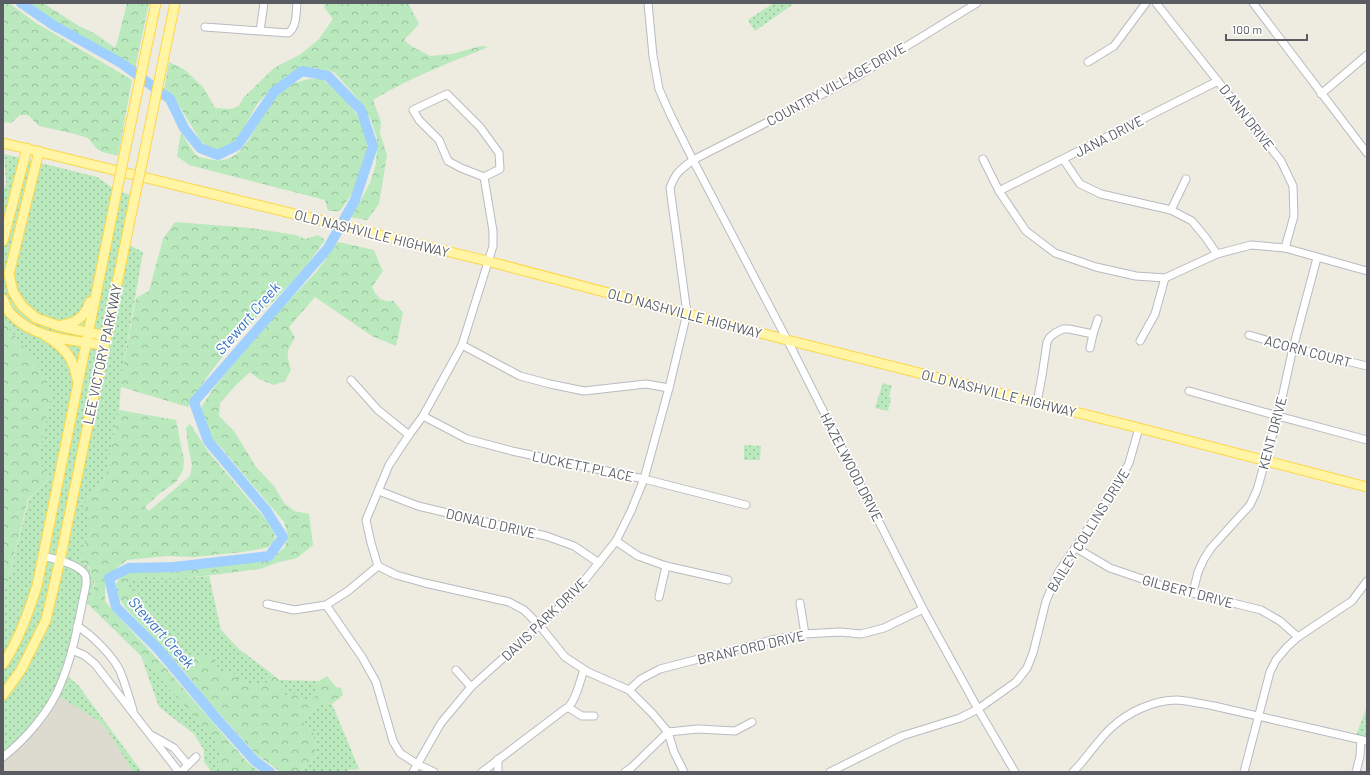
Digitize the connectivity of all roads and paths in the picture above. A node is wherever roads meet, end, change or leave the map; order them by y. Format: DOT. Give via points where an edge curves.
graph roads {
  1 [pos="156,3"];
  2 [pos="175,3"];
  3 [pos="264,3"];
  4 [pos="297,3"];
  5 [pos="648,3"];
  6 [pos="978,3"];
  7 [pos="1146,3"];
  8 [pos="1156,3"];
  9 [pos="1253,3"];
  10 [pos="205,27"];
  11 [pos="260,31"];
  12 [pos="1367,55"];
  13 [pos="1088,62"];
  14 [pos="1218,80"];
  15 [pos="1321,94"];
  16 [pos="3,143"];
  17 [pos="26,148"];
  18 [pos="39,151"];
  19 [pos="1367,153"];
  20 [pos="983,159"];
  21 [pos="1063,159"];
  22 [pos="693,160"];
  23 [pos="484,177"];
  24 [pos="1186,179"];
  25 [pos="999,191"];
  26 [pos="1171,210"];
  27 [pos="107,239"];
  28 [pos="3,240"];
  29 [pos="1286,248"];
  30 [pos="1217,254"];
  31 [pos="1317,258"];
  32 [pos="487,261"];
  33 [pos="1367,272"];
  34 [pos="1165,278"];
  35 [pos="3,299"];
  36 [pos="687,313"];
  37 [pos="1098,319"];
  38 [pos="59,326"];
  39 [pos="88,332"];
  40 [pos="1093,334"];
  41 [pos="43,335"];
  42 [pos="1249,335"];
  43 [pos="787,340"];
  44 [pos="104,341"];
  45 [pos="1140,341"];
  46 [pos="86,342"];
  47 [pos="462,345"];
  48 [pos="1090,348"];
  49 [pos="1293,348"];
  50 [pos="1367,366"];
  51 [pos="351,380"];
  52 [pos="78,385"];
  53 [pos="669,388"];
  54 [pos="1189,391"];
  55 [pos="1037,402"];
  56 [pos="423,416"];
  57 [pos="1278,416"];
  58 [pos="1139,428"];
  59 [pos="409,434"];
  60 [pos="1367,440"];
  61 [pos="1264,460"];
  62 [pos="644,479"];
  63 [pos="1367,487"];
  64 [pos="379,491"];
  65 [pos="746,505"];
  66 [pos="616,541"];
  67 [pos="1076,548"];
  68 [pos="43,556"];
  69 [pos="60,560"];
  70 [pos="599,563"];
  71 [pos="378,566"];
  72 [pos="666,566"];
  73 [pos="728,580"];
  74 [pos="1367,581"];
  75 [pos="1193,592"];
  76 [pos="659,597"];
  77 [pos="800,603"];
  78 [pos="267,604"];
  79 [pos="326,605"];
  80 [pos="923,609"];
  81 [pos="77,626"];
  82 [pos="540,626"];
  83 [pos="806,634"];
  84 [pos="1298,637"];
  85 [pos="72,650"];
  86 [pos="3,664"];
  87 [pos="456,670"];
  88 [pos="584,670"];
  89 [pos="471,688"];
  90 [pos="629,690"];
  91 [pos="3,695"];
  92 [pos="569,708"];
  93 [pos="978,710"];
  94 [pos="135,715"];
  95 [pos="594,716"];
  96 [pos="1259,716"];
  97 [pos="752,722"];
  98 [pos="668,732"];
  99 [pos="150,734"];
  100 [pos="1364,741"];
  101 [pos="3,757"];
  102 [pos="196,758"];
  103 [pos="498,760"];
  104 [pos="417,764"];
  105 [pos="188,765"];
  106 [pos="630,771"];
  107 [pos="180,772"];
  108 [pos="413,772"];
  109 [pos="434,772"];
  110 [pos="482,772"];
  111 [pos="498,772"];
  112 [pos="684,772"];
  113 [pos="830,772"];
  114 [pos="1015,772"];
  115 [pos="1073,772"];
  116 [pos="1244,772"];
  117 [pos="1356,772"];
  1 -- 27 [label="main road, LEE VICTORY PARKWAY, bridge"];
  2 -- 44 [label="main road, LEE VICTORY PARKWAY, bridge"];
  3 -- 11 [label="street"];
  4 -- 11 [label="street" via="292,30 288,33"];
  5 -- 22 [label="street, HAZELWOOD DRIVE" via="659,89"];
  6 -- 22 [label="street, COUNTRY VILLAGE DRIVE" via="858,76"];
  7 -- 13 [label="street" via="1114,46"];
  8 -- 14 [label="street, D ANN DRIVE"];
  9 -- 15 [label="street"];
  10 -- 11 [label="street"];
  12 -- 15 [label="street"];
  14 -- 21 [label="street, JANA DRIVE"];
  14 -- 29 [label="street, D ANN DRIVE" via="1281,161 1293,186 1294,216"];
  15 -- 19 [label="street"];
  16 -- 17 [label="main road, OLD NASHVILLE HIGHWAY"];
  17 -- 18 [label="main road, OLD NASHVILLE HIGHWAY"];
  17 -- 28 [label="main road"];
  18 -- 32 [label="main road, OLD NASHVILLE HIGHWAY"];
  18 -- 38 [label="main road" via="9,274 13,292 22,306 36,318"];
  20 -- 25 [label="street"];
  21 -- 25 [label="street, JANA DRIVE"];
  21 -- 26 [label="street" via="1080,184 1100,194"];
  22 -- 36 [label="street, COUNTRY VILLAGE DRIVE" via="673,177 670,188"];
  22 -- 43 [label="street, HAZELWOOD DRIVE"];
  23 -- 23 [label="street" via="500,169 499,152 480,127 447,94 413,110 419,120 439,140 448,161"];
  23 -- 32 [label="street" via="493,231 493,246"];
  24 -- 26 [label="street"];
  25 -- 34 [label="street" via="1026,231 1055,253 1096,267 1136,276"];
  26 -- 30 [label="street" via="1192,221"];
  27 -- 38 [label="main road" via="87,310 79,320"];
  27 -- 39 [label="main road, LEE VICTORY PARKWAY"];
  29 -- 30 [label="street" via="1251,245"];
  29 -- 31 [label="street"];
  30 -- 34 [label="street"];
  31 -- 33 [label="street"];
  31 -- 49 [label="street, KENT DRIVE"];
  32 -- 36 [label="main road, OLD NASHVILLE HIGHWAY"];
  32 -- 47 [label="street"];
  34 -- 45 [label="street" via="1155,314"];
  35 -- 41 [label="main road" via="9,312 27,328"];
  36 -- 43 [label="main road, OLD NASHVILLE HIGHWAY"];
  36 -- 53 [label="street, DAVIS PARK DRIVE"];
  37 -- 40 [label="street"];
  38 -- 39 [label="main road"];
  39 -- 44 [label="main road"];
  39 -- 46 [label="main road, LEE VICTORY PARKWAY"];
  40 -- 48 [label="street"];
  40 -- 55 [label="street" via="1063,329 1050,337"];
  41 -- 46 [label="main road"];
  41 -- 52 [label="main road" via="63,349 70,358 75,367"];
  42 -- 49 [label="street, ACORN COURT"];
  43 -- 55 [label="main road, OLD NASHVILLE HIGHWAY"];
  43 -- 80 [label="street, HAZELWOOD DRIVE"];
  44 -- 46 [label="main road"];
  44 -- 69 [label="main road, LEE VICTORY PARKWAY"];
  46 -- 52 [label="main road, LEE VICTORY PARKWAY"];
  47 -- 53 [label="street" via="520,376 584,391 646,384"];
  47 -- 56 [label="street"];
  49 -- 50 [label="street, ACORN COURT"];
  49 -- 57 [label="street, KENT DRIVE"];
  51 -- 59 [label="street" via="378,410"];
  52 -- 68 [label="main road, LEE VICTORY PARKWAY"];
  53 -- 62 [label="street, DAVIS PARK DRIVE"];
  54 -- 57 [label="street"];
  55 -- 58 [label="main road, OLD NASHVILLE HIGHWAY"];
  56 -- 59 [label="street"];
  56 -- 62 [label="street, LUCKETT PLACE" via="466,439"];
  57 -- 60 [label="street"];
  57 -- 61 [label="street, KENT DRIVE"];
  58 -- 61 [label="main road, OLD NASHVILLE HIGHWAY"];
  58 -- 67 [label="street, BAILEY COLLINS DRIVE" via="1129,463 1118,484"];
  59 -- 64 [label="street" via="389,465"];
  61 -- 63 [label="main road, OLD NASHVILLE HIGHWAY"];
  61 -- 75 [label="street, KENT DRIVE" via="1257,490 1250,505 1211,548 1198,572"];
  62 -- 65 [label="street, LUCKETT PLACE"];
  62 -- 66 [label="street, DAVIS PARK DRIVE" via="632,511"];
  64 -- 70 [label="street, DONALD DRIVE" via="418,506 546,536 574,546"];
  64 -- 71 [label="street" via="366,520"];
  66 -- 70 [label="street, DAVIS PARK DRIVE"];
  66 -- 72 [label="street" via="638,556"];
  67 -- 75 [label="street, GILBERT DRIVE" via="1110,568 1160,585"];
  67 -- 93 [label="street, BAILEY COLLINS DRIVE" via="1058,573 1046,600 1027,668 1016,682"];
  68 -- 69 [label="street"];
  68 -- 86 [label="main road, LEE VICTORY PARKWAY" via="37,586 26,619"];
  69 -- 81 [label="street" via="85,573 86,585"];
  69 -- 91 [label="main road, LEE VICTORY PARKWAY" via="46,620 22,670"];
  70 -- 82 [label="street, DAVIS PARK DRIVE" via="572,596"];
  71 -- 79 [label="street"];
  71 -- 82 [label="street" via="425,584 509,602 524,610"];
  72 -- 73 [label="street"];
  72 -- 76 [label="street"];
  74 -- 84 [label="street" via="1352,601"];
  75 -- 84 [label="street, GILBERT DRIVE" via="1261,610"];
  77 -- 83 [label="street"];
  78 -- 79 [label="street" via="294,610"];
  79 -- 104 [label="street" via="376,682 393,741 400,753"];
  80 -- 83 [label="street, BRANFORD DRIVE" via="884,628 861,634"];
  80 -- 93 [label="street, HAZELWOOD DRIVE"];
  81 -- 85 [label="street"];
  81 -- 94 [label="street" via="86,631 120,670"];
  82 -- 88 [label="street" via="565,657"];
  82 -- 89 [label="street, DAVIS PARK DRIVE"];
  83 -- 90 [label="street, BRANFORD DRIVE" via="772,640 660,669 641,679"];
  84 -- 96 [label="street" via="1276,660 1270,672"];
  85 -- 94 [label="street" via="95,664"];
  85 -- 101 [label="street" via="61,684 50,704 37,724"];
  87 -- 89 [label="street"];
  88 -- 90 [label="street"];
  88 -- 92 [label="street"];
  89 -- 104 [label="street, DAVIS PARK DRIVE" via="441,723"];
  90 -- 98 [label="street"];
  92 -- 95 [label="street" via="582,716"];
  92 -- 103 [label="street"];
  93 -- 113 [label="street, BAILEY COLLINS DRIVE" via="902,736"];
  93 -- 114 [label="street, HAZELWOOD DRIVE"];
  94 -- 99 [label="street"];
  96 -- 100 [label="street"];
  96 -- 115 [label="street" via="1188,701 1176,700 1152,705 1125,717 1111,728"];
  96 -- 116 [label="street"];
  97 -- 98 [label="street" via="735,731 698,729"];
  98 -- 106 [label="street"];
  98 -- 112 [label="street"];
  99 -- 105 [label="street" via="174,748"];
  99 -- 107 [label="street"];
  100 -- 117 [label="street"];
  102 -- 105 [label="street"];
  103 -- 110 [label="street"];
  103 -- 111 [label="street"];
  104 -- 108 [label="street, DAVIS PARK DRIVE"];
  104 -- 109 [label="street"];
  105 -- 107 [label="street"];
}
